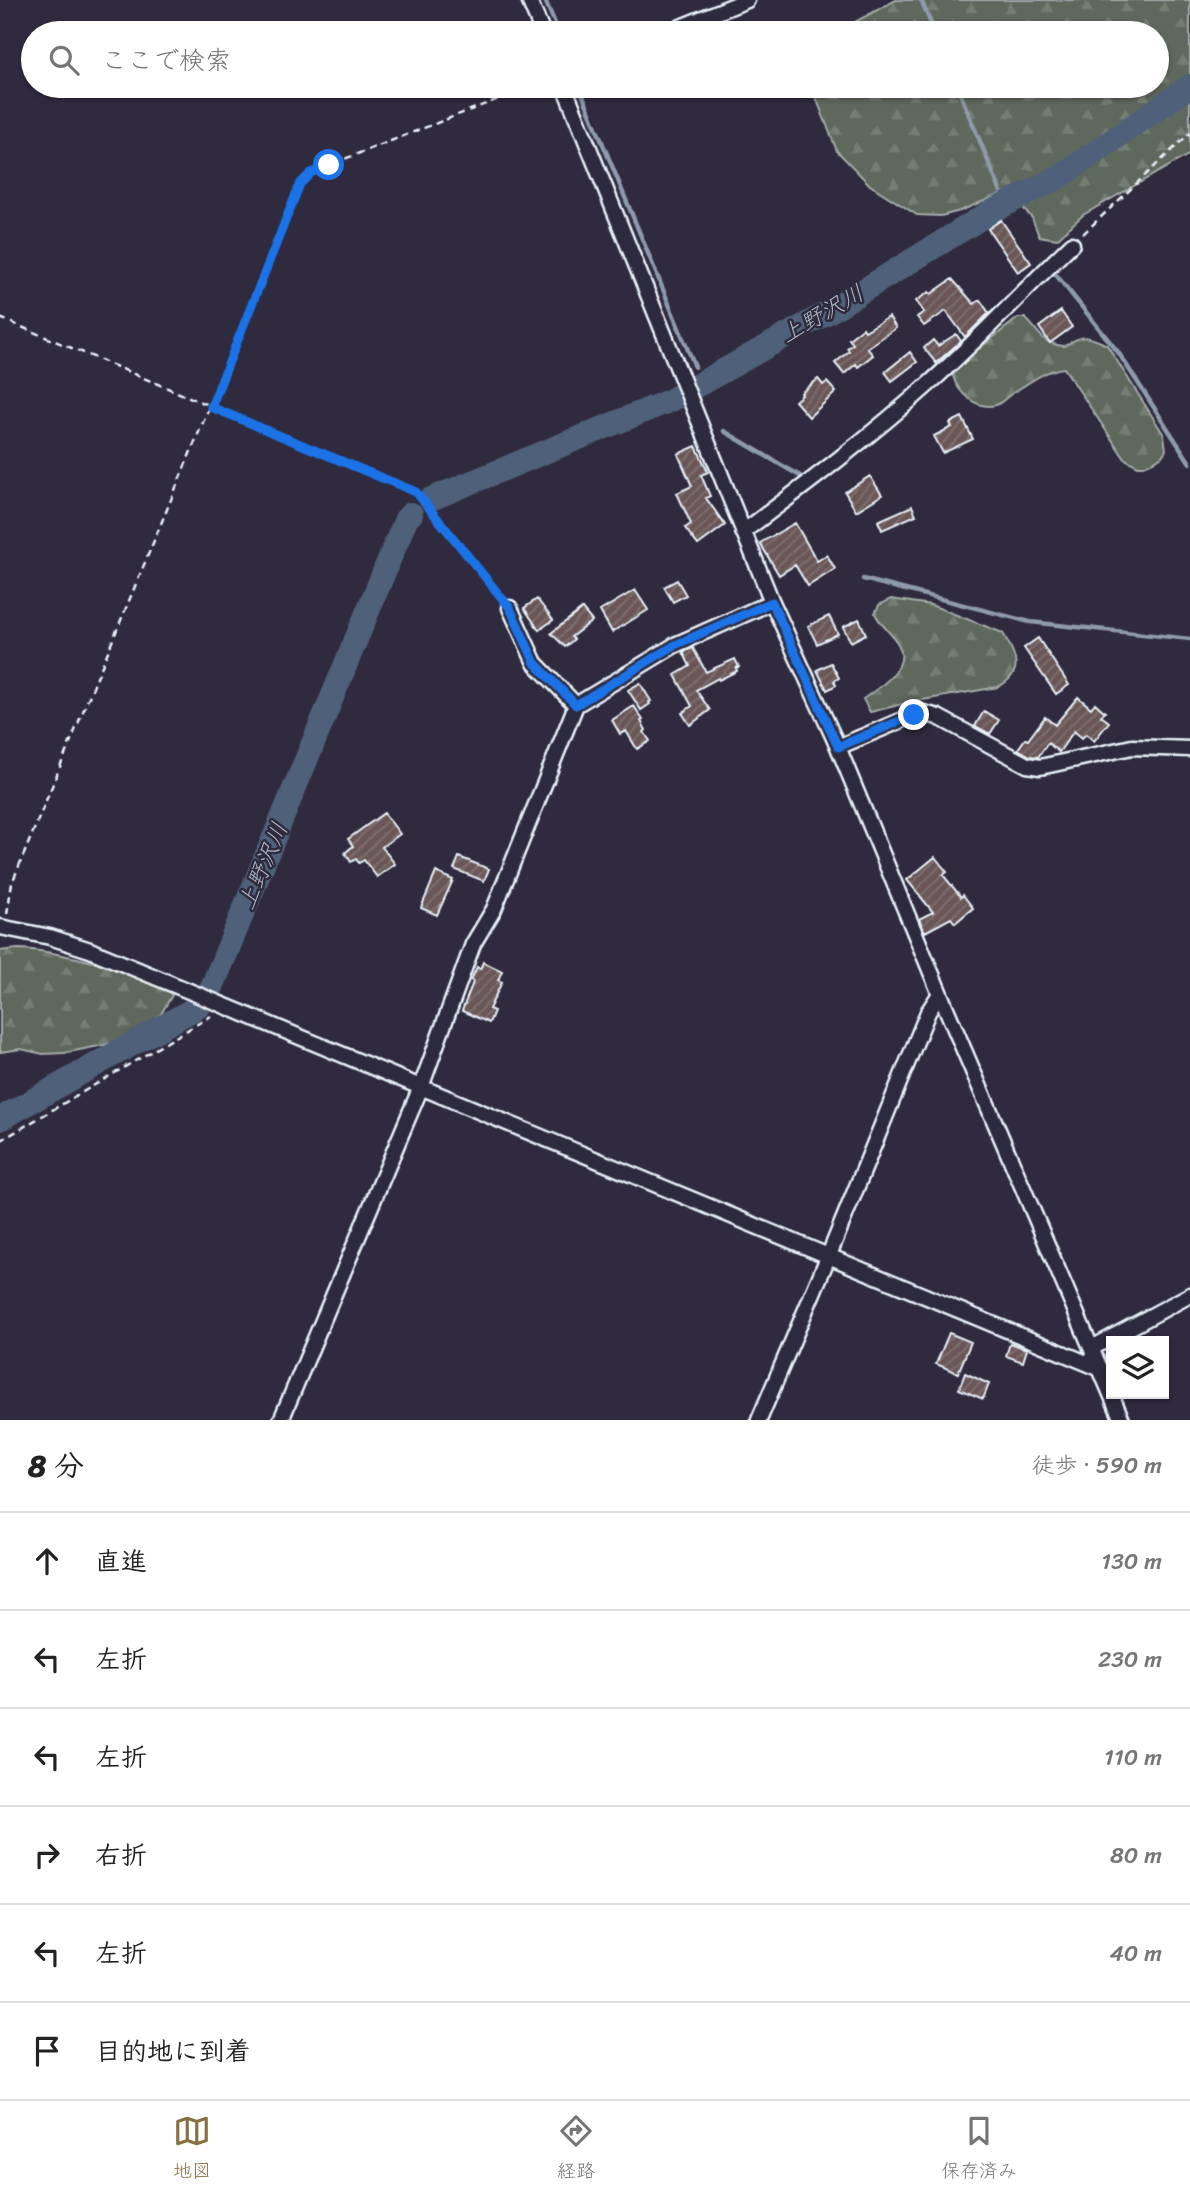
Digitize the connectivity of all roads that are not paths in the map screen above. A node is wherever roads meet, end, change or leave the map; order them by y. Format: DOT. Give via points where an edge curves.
graph roads {
  1 [pos="529,0"];
  2 [pos="747,0"];
  3 [pos="538,21"];
  4 [pos="695,21"];
  5 [pos="569,98"];
  6 [pos="1072,244"];
  7 [pos="744,532"];
  8 [pos="772,602"];
  9 [pos="510,608"];
  10 [pos="576,705"];
  11 [pos="838,747"];
  12 [pos="1190,749"];
  13 [pos="2,928"];
  14 [pos="940,994"];
  15 [pos="421,1087"];
  16 [pos="829,1255"];
  17 [pos="1190,1295"];
  18 [pos="1092,1348"];
  19 [pos="1101,1369"];
  20 [pos="281,1420"];
  21 [pos="759,1420"];
  22 [pos="1122,1420"];
  1 -- 3 [label="street"];
  2 -- 4 [label="street"];
  5 -- 7 [label="street"];
  6 -- 7 [label="street" via="929,384"];
  7 -- 8 [label="street"];
  8 -- 10 [label="street" via="675,645"];
  8 -- 11 [label="street"];
  9 -- 10 [label="street" via="535,663"];
  10 -- 15 [label="street" via="494,909 473,944"];
  11 -- 12 [label="street" via="924,713 1027,765 1040,767 1132,747"];
  11 -- 14 [label="street"];
  13 -- 15 [label="street" via="90,950"];
  14 -- 16 [label="street" via="928,1012"];
  14 -- 18 [label="street"];
  15 -- 16 [label="street"];
  15 -- 20 [label="street"];
  16 -- 19 [label="street"];
  16 -- 21 [label="street"];
  17 -- 18 [label="street"];
  18 -- 19 [label="street"];
  19 -- 22 [label="street"];
}
